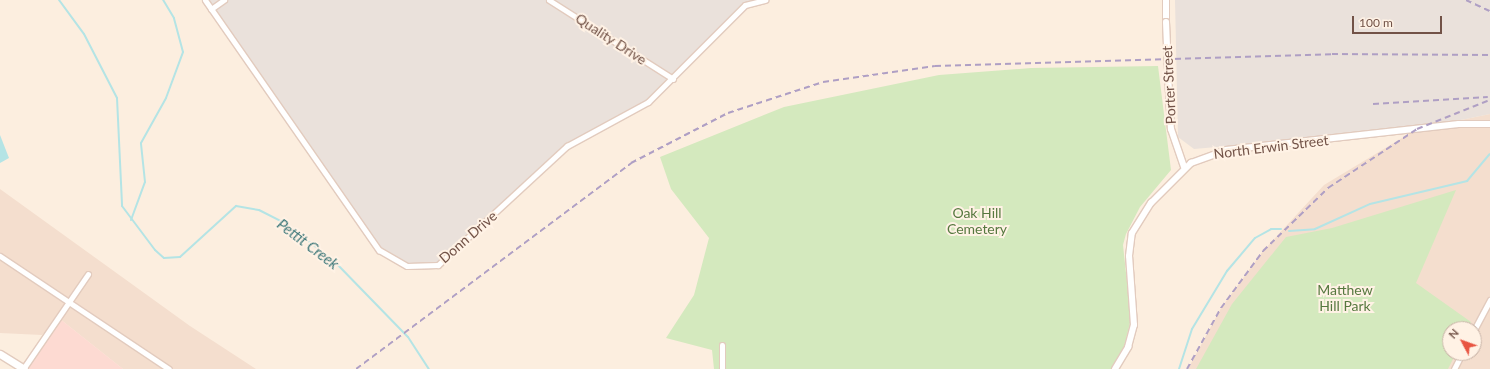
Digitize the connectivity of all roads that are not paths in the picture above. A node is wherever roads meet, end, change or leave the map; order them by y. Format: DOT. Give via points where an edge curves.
graph roads {
  1 [pos="205,0"];
  2 [pos="224,0"];
  3 [pos="549,0"];
  4 [pos="765,0"];
  5 [pos="1166,0"];
  6 [pos="211,9"];
  7 [pos="673,79"];
  8 [pos="1490,124"];
  9 [pos="1184,167"];
  10 [pos="0,256"];
  11 [pos="88,274"];
  12 [pos="1490,300"];
  13 [pos="70,302"];
  14 [pos="1488,309"];
  15 [pos="1480,321"];
  16 [pos="722,345"];
  17 [pos="0,354"];
  18 [pos="24,369"];
  19 [pos="169,369"];
  20 [pos="722,369"];
  21 [pos="1115,369"];
  1 -- 6 [label="street, Donn Drive"];
  2 -- 6 [label="street"];
  3 -- 7 [label="street, Quality Drive"];
  4 -- 7 [label="street, Donn Drive" via="744,5"];
  5 -- 9 [label="street, Porter Street, bridge" via="1171,129"];
  6 -- 7 [label="street, Donn Drive" via="379,250 407,266 438,265 567,146 648,102"];
  8 -- 9 [label="street, North Erwin Street" via="1459,124 1226,150 1205,156"];
  9 -- 21 [label="street, North Erwin Street" via="1146,209 1132,233 1129,256 1134,325 1126,352"];
  10 -- 13 [label="street"];
  11 -- 13 [label="street"];
  12 -- 14 [label="street"];
  13 -- 18 [label="street"];
  13 -- 19 [label="street"];
  14 -- 15 [label="street"];
  16 -- 20 [label="street"];
  17 -- 18 [label="main road"];
}
